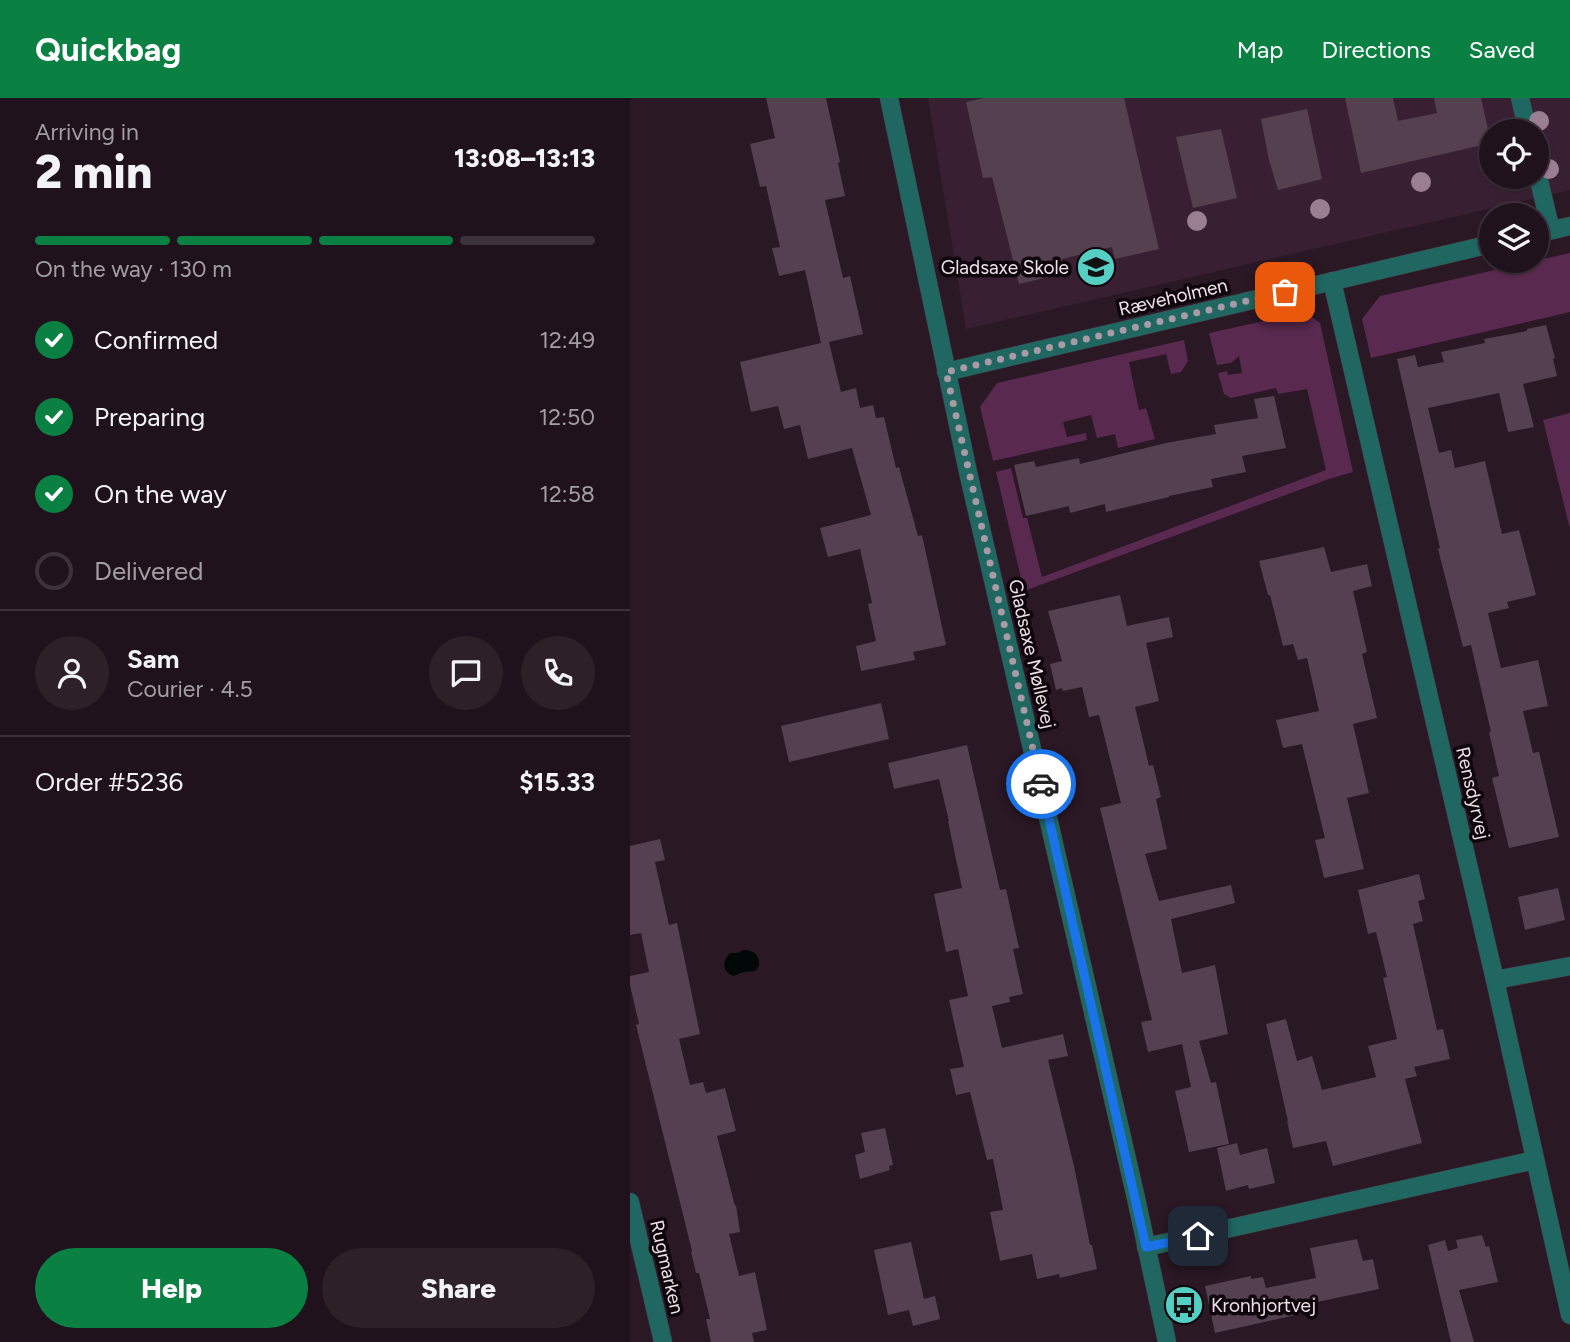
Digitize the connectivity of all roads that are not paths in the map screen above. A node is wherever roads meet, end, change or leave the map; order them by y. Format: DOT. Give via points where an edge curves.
graph roads {
  1 [pos="889,98"];
  2 [pos="1520,98"];
  3 [pos="1525,119"];
  4 [pos="1570,226"];
  5 [pos="1549,231"];
  6 [pos="1479,247"];
  7 [pos="1332,281"];
  8 [pos="946,372"];
  9 [pos="1570,966"];
  10 [pos="1495,980"];
  11 [pos="1535,1160"];
  12 [pos="630,1202"];
  13 [pos="1146,1247"];
  14 [pos="1570,1315"];
  15 [pos="663,1342"];
  16 [pos="1167,1342"];
  1 -- 8 [label="street, Gladsaxe Møllevej"];
  2 -- 3 [label="street"];
  4 -- 5 [label="street"];
  6 -- 7 [label="street, Ræveholmen"];
  7 -- 8 [label="street, Ræveholmen"];
  7 -- 10 [label="street, Rensdyrvej"];
  8 -- 13 [label="street, Gladsaxe Møllevej"];
  9 -- 10 [label="street"];
  10 -- 11 [label="street, Rensdyrvej"];
  11 -- 13 [label="street"];
  11 -- 14 [label="street, Rensdyrvej"];
  12 -- 15 [label="street, Rugmarken"];
  13 -- 16 [label="street, Gladsaxe Møllevej"];
}
